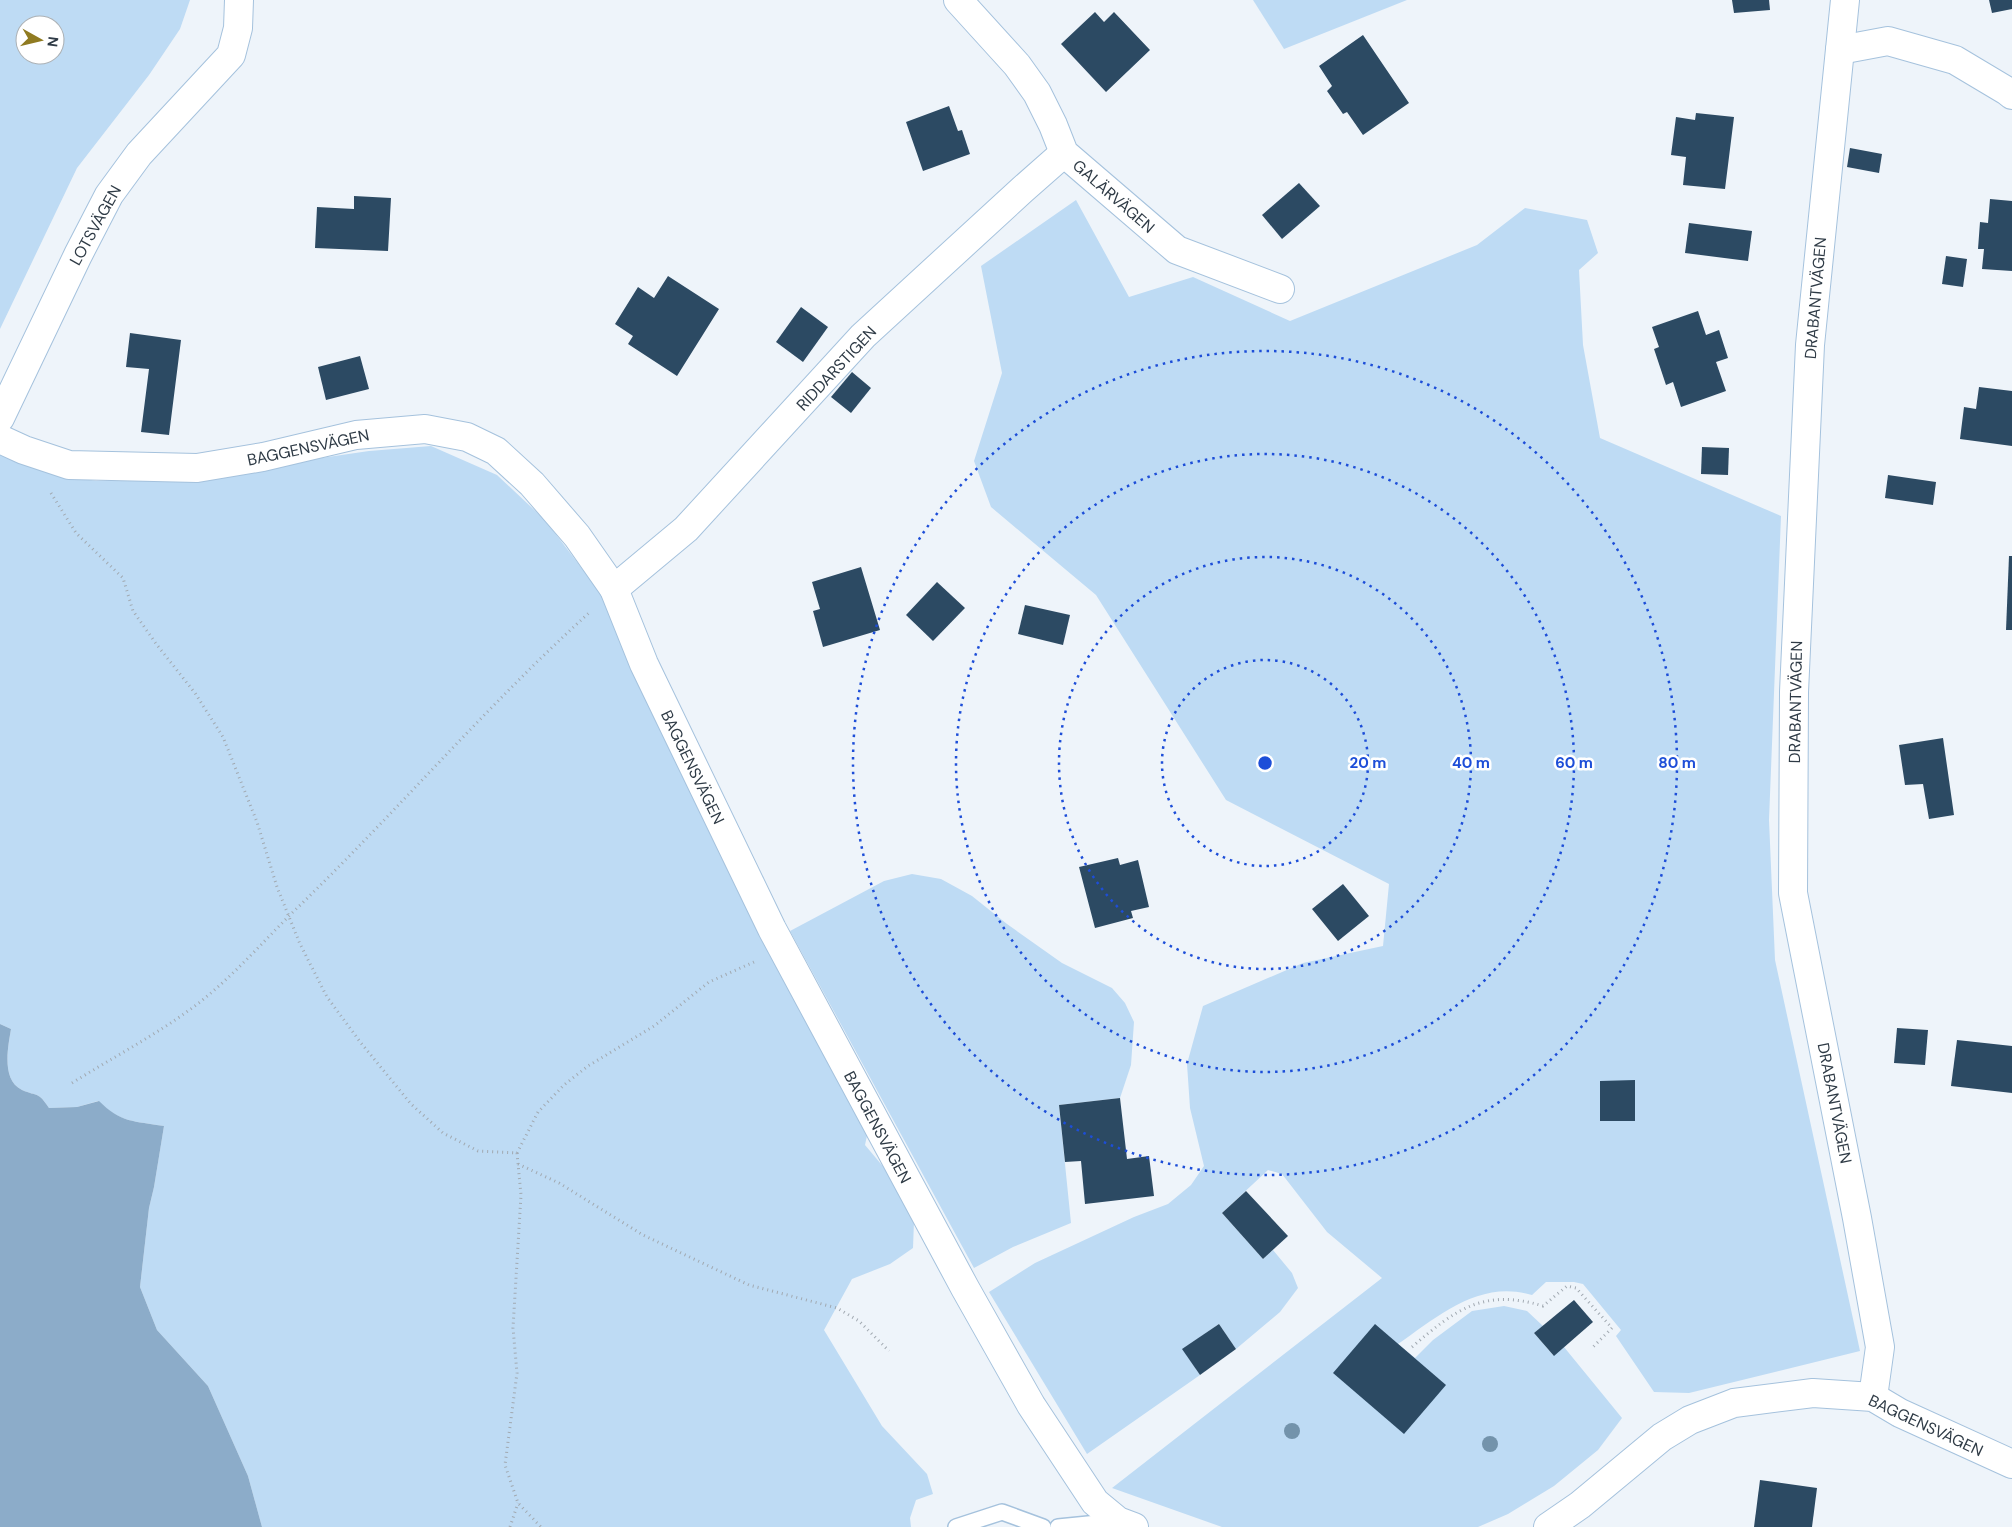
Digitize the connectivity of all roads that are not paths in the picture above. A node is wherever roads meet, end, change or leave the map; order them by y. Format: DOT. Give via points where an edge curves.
graph roads {
  1 [pos="239,0"];
  2 [pos="958,0"];
  3 [pos="1845,0"];
  4 [pos="1840,50"];
  5 [pos="2012,95"];
  6 [pos="1064,153"];
  7 [pos="1280,289"];
  8 [pos="0,418"];
  9 [pos="0,439"];
  10 [pos="614,589"];
  11 [pos="1873,1397"];
  12 [pos="2012,1464"];
  13 [pos="1124,1525"];
  14 [pos="956,1527"];
  15 [pos="1043,1527"];
  16 [pos="1058,1527"];
  17 [pos="1548,1527"];
  1 -- 8 [label="street, LOTSVÄGEN" via="238,28 231,56 140,154 109,195"];
  2 -- 6 [label="street, GALÄRVÄGEN" via="1016,65 1037,94"];
  3 -- 4 [label="street, DRABANTVÄGEN"];
  4 -- 5 [label="street" via="1888,41 1956,60"];
  4 -- 11 [label="street, DRABANTVÄGEN" via="1810,345 1794,692 1793,892 1880,1347"];
  6 -- 7 [label="street, GALÄRVÄGEN" via="1177,250"];
  6 -- 10 [label="street, RIDDARSTIGEN" via="863,336 686,529"];
  9 -- 10 [label="street, BAGGENSVÄGEN" via="69,465 197,468 263,457 356,435 425,429 467,437 496,452 532,484 577,536"];
  10 -- 13 [label="street, BAGGENSVÄGEN" via="648,673 780,945 960,1279 1031,1404 1088,1493"];
  11 -- 12 [label="street, BAGGENSVÄGEN" via="1900,1413"];
  11 -- 17 [label="street, BAGGENSVÄGEN" via="1813,1393 1734,1403 1690,1420 1662,1437 1580,1505"];
  13 -- 16 [label="lane"];
  14 -- 15 [label="lane" via="1002,1512"];
}
